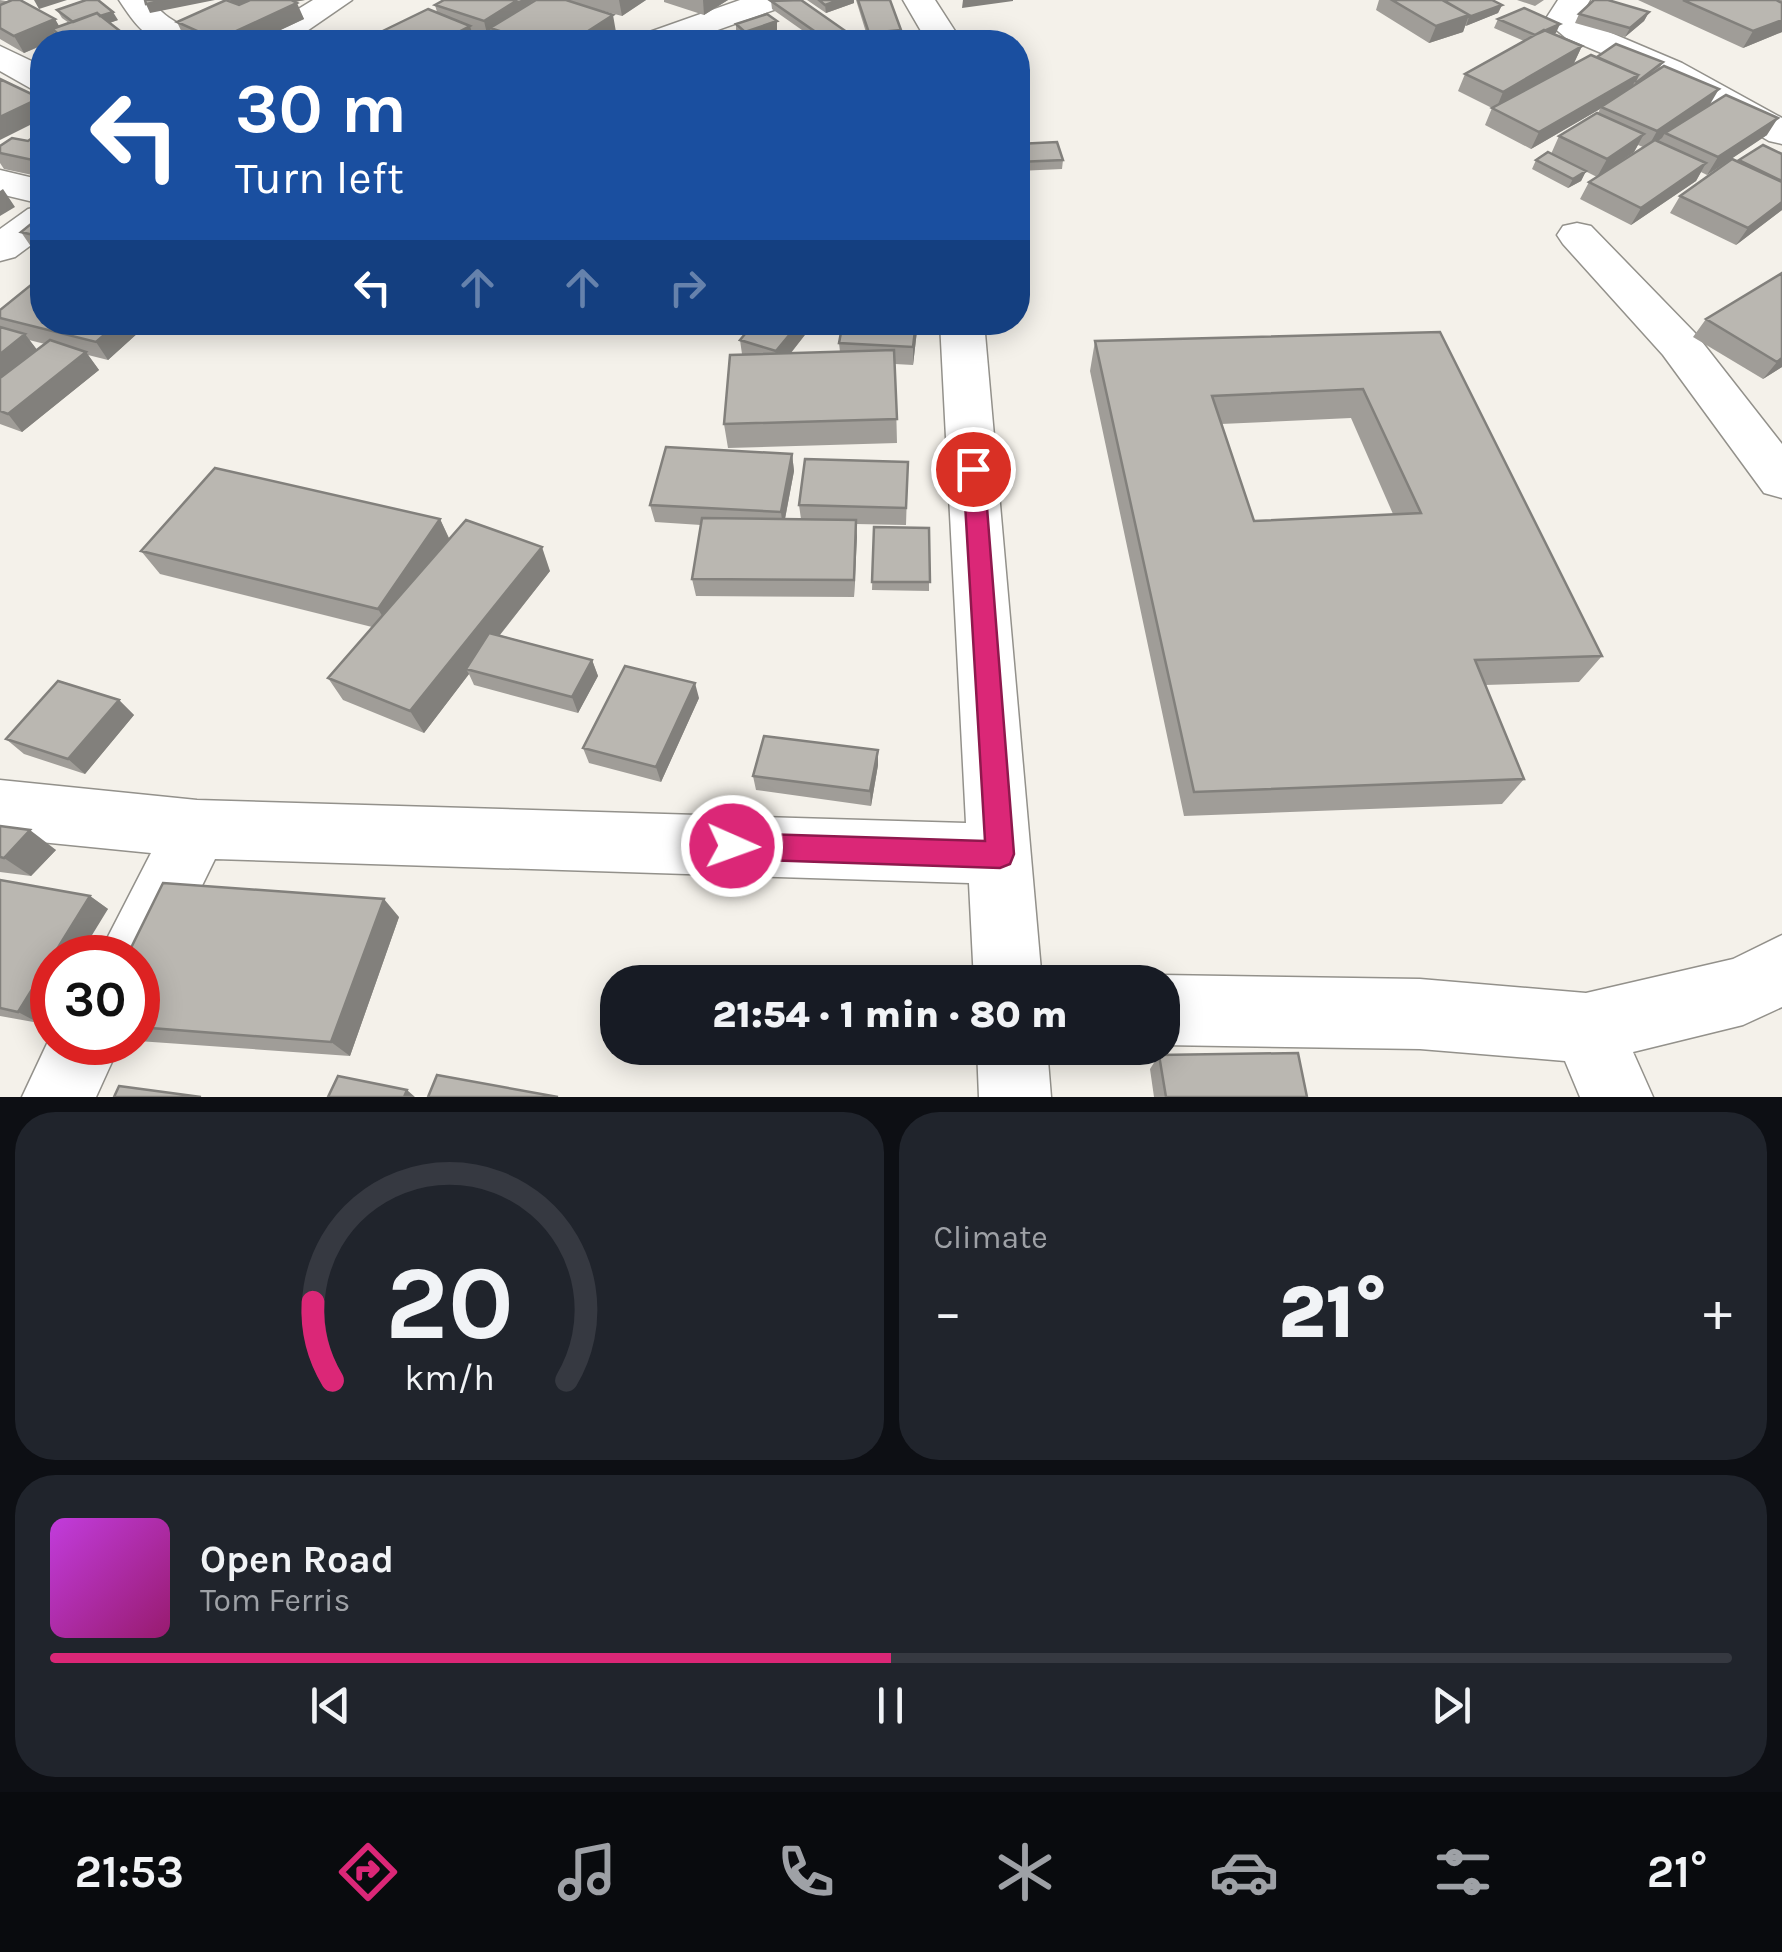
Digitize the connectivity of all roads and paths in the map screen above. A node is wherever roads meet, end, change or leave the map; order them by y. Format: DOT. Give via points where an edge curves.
graph roads {
  1 [pos="135,0"];
  2 [pos="336,0"];
  3 [pos="771,0"];
  4 [pos="919,0"];
  5 [pos="1574,0"];
  6 [pos="162,30"];
  7 [pos="287,30"];
  8 [pos="687,30"];
  9 [pos="937,30"];
  10 [pos="0,56"];
  11 [pos="30,74"];
  12 [pos="1782,133"];
  13 [pos="0,182"];
  14 [pos="30,189"];
  15 [pos="30,227"];
  16 [pos="1577,235"];
  17 [pos="0,248"];
  18 [pos="963,335"];
  19 [pos="1782,480"];
  20 [pos="0,809"];
  21 [pos="198,829"];
  22 [pos="1000,854"];
  23 [pos="143,935"];
  24 [pos="1007,965"];
  25 [pos="1782,969"];
  26 [pos="1180,1010"];
  27 [pos="1586,1028"];
  28 [pos="74,1065"];
  29 [pos="1013,1065"];
  30 [pos="58,1097"];
  31 [pos="1015,1097"];
  32 [pos="1616,1097"];
  1 -- 6 [label="street"];
  2 -- 7 [label="street"];
  3 -- 8 [label="street"];
  4 -- 9 [label="street"];
  5 -- 12 [label="street" via="1562,20 1578,31 1670,70"];
  10 -- 11 [label="street"];
  13 -- 14 [label="street"];
  15 -- 17 [label="street"];
  16 -- 19 [label="street" via="1679,344"];
  18 -- 22 [label="street"];
  20 -- 21 [label="street"];
  21 -- 22 [label="street"];
  21 -- 23 [label="street"];
  22 -- 24 [label="street"];
  25 -- 27 [label="street" via="1743,991"];
  26 -- 27 [label="street" via="1420,1014"];
  27 -- 32 [label="street"];
  28 -- 30 [label="street"];
  29 -- 31 [label="street"];
}
